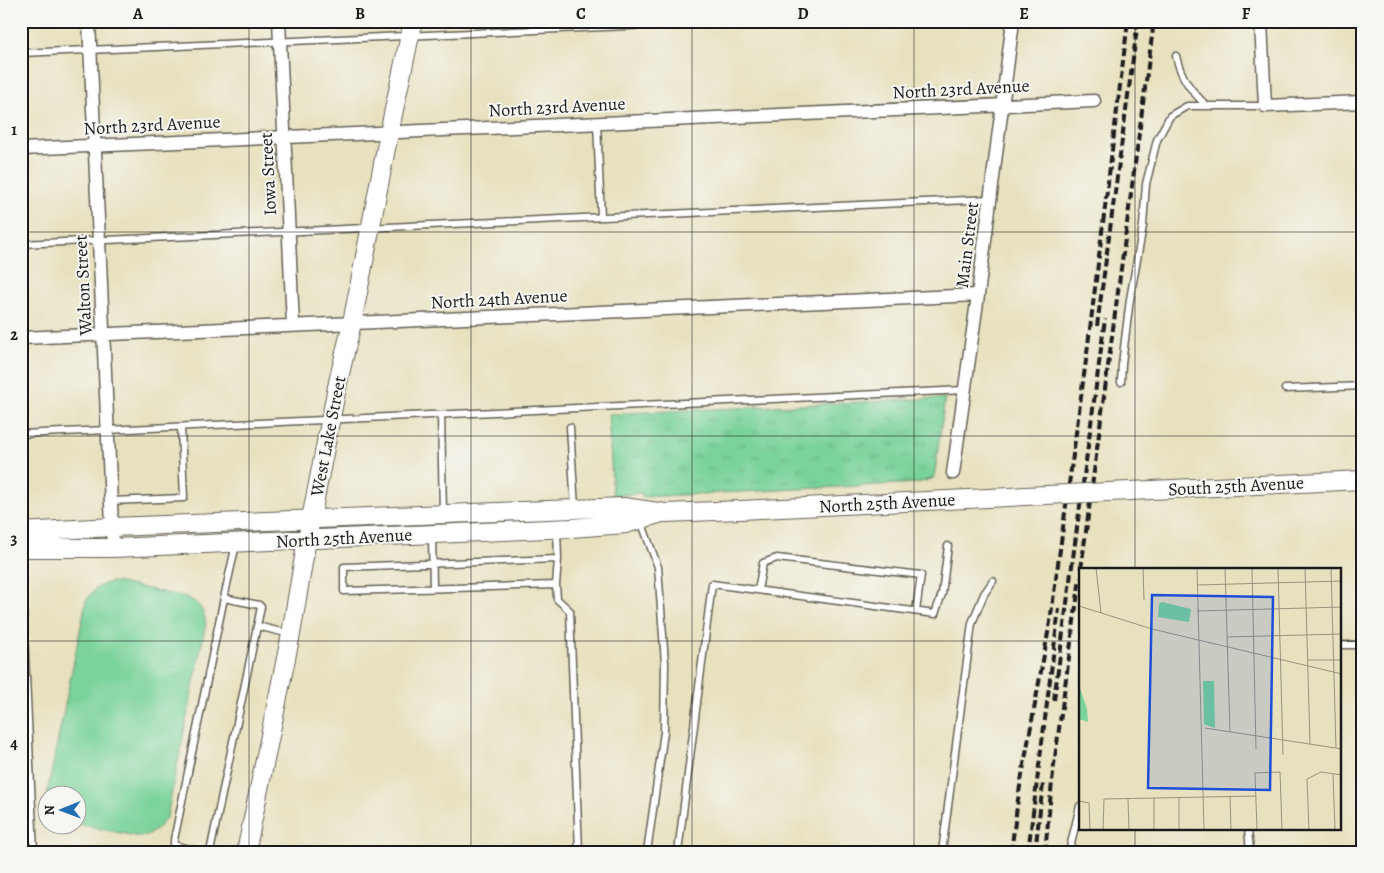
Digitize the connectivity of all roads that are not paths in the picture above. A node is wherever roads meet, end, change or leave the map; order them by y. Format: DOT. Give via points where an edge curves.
graph roads {
  1 [pos="89,21"];
  2 [pos="279,21"];
  3 [pos="740,21"];
  4 [pos="1014,21"];
  5 [pos="1261,21"];
  6 [pos="411,28"];
  7 [pos="280,41"];
  8 [pos="90,50"];
  9 [pos="21,53"];
  10 [pos="1176,56"];
  11 [pos="1094,101"];
  12 [pos="1363,102"];
  13 [pos="1002,104"];
  14 [pos="1207,106"];
  15 [pos="1265,106"];
  16 [pos="597,123"];
  17 [pos="389,132"];
  18 [pos="284,137"];
  19 [pos="95,146"];
  20 [pos="21,149"];
  21 [pos="990,200"];
  22 [pos="601,217"];
  23 [pos="370,228"];
  24 [pos="288,231"];
  25 [pos="99,240"];
  26 [pos="21,244"];
  27 [pos="978,295"];
  28 [pos="1363,295"];
  29 [pos="352,323"];
  30 [pos="293,325"];
  31 [pos="103,334"];
  32 [pos="21,338"];
  33 [pos="1363,349"];
  34 [pos="1121,382"];
  35 [pos="1363,386"];
  36 [pos="1285,388"];
  37 [pos="965,390"];
  38 [pos="441,415"];
  39 [pos="331,420"];
  40 [pos="181,427"];
  41 [pos="570,427"];
  42 [pos="107,430"];
  43 [pos="21,434"];
  44 [pos="953,473"];
  45 [pos="1363,480"];
  46 [pos="1109,492"];
  47 [pos="111,501"];
  48 [pos="575,509"];
  49 [pos="665,513"];
  50 [pos="442,514"];
  51 [pos="311,519"];
  52 [pos="640,520"];
  53 [pos="112,527"];
  54 [pos="557,528"];
  55 [pos="21,532"];
  56 [pos="432,534"];
  57 [pos="307,539"];
  58 [pos="236,542"];
  59 [pos="948,546"];
  60 [pos="21,548"];
  61 [pos="113,548"];
  62 [pos="558,559"];
  63 [pos="432,564"];
  64 [pos="21,566"];
  65 [pos="993,581"];
  66 [pos="556,585"];
  67 [pos="432,588"];
  68 [pos="758,590"];
  69 [pos="224,598"];
  70 [pos="916,611"];
  71 [pos="257,626"];
  72 [pos="291,634"];
  73 [pos="1342,645"];
  74 [pos="1363,645"];
  75 [pos="1079,810"];
  76 [pos="1248,830"];
  77 [pos="34,852"];
  78 [pos="202,852"];
  79 [pos="210,852"];
  80 [pos="246,852"];
  81 [pos="579,852"];
  82 [pos="648,852"];
  83 [pos="678,852"];
  84 [pos="942,852"];
  85 [pos="1069,852"];
  86 [pos="1250,852"];
  1 -- 8 [label="street, Walton Street"];
  2 -- 7 [label="street, Iowa Street"];
  3 -- 6 [label="lane"];
  4 -- 13 [label="street, Main Street"];
  5 -- 15 [label="street"];
  6 -- 7 [label="lane"];
  6 -- 17 [label="main road, West Lake Street"];
  7 -- 8 [label="lane"];
  7 -- 18 [label="street, Iowa Street"];
  8 -- 9 [label="lane"];
  8 -- 19 [label="street, Walton Street"];
  10 -- 14 [label="lane" via="1186,82"];
  11 -- 13 [label="street, North 23rd Avenue"];
  12 -- 15 [label="street"];
  13 -- 16 [label="street, North 23rd Avenue"];
  13 -- 21 [label="street, Main Street"];
  14 -- 15 [label="lane"];
  14 -- 34 [label="lane" via="1187,106 1170,116 1157,140 1146,184"];
  16 -- 17 [label="street, North 23rd Avenue"];
  16 -- 22 [label="lane"];
  17 -- 18 [label="street, North 23rd Avenue"];
  17 -- 23 [label="main road, West Lake Street"];
  18 -- 19 [label="street, North 23rd Avenue"];
  18 -- 24 [label="street, Iowa Street"];
  19 -- 20 [label="street, North 23rd Avenue"];
  19 -- 25 [label="street, Walton Street"];
  21 -- 22 [label="lane"];
  21 -- 27 [label="street, Main Street"];
  22 -- 23 [label="lane"];
  23 -- 24 [label="lane"];
  23 -- 29 [label="main road, West Lake Street"];
  24 -- 25 [label="lane"];
  24 -- 30 [label="street, Iowa Street"];
  25 -- 26 [label="lane"];
  25 -- 31 [label="street, Walton Street"];
  27 -- 29 [label="street, North 24th Avenue"];
  27 -- 37 [label="street, Main Street"];
  28 -- 33 [label="lane" via="1359,296"];
  29 -- 30 [label="street, North 24th Avenue"];
  29 -- 39 [label="main road, West Lake Street"];
  30 -- 31 [label="street, North 24th Avenue"];
  31 -- 32 [label="street, North 24th Avenue"];
  31 -- 42 [label="street, Walton Street"];
  35 -- 36 [label="lane"];
  37 -- 38 [label="lane"];
  37 -- 44 [label="street, Main Street"];
  38 -- 39 [label="lane"];
  38 -- 50 [label="lane"];
  39 -- 40 [label="lane"];
  39 -- 51 [label="main road, West Lake Street"];
  40 -- 42 [label="lane"];
  40 -- 47 [label="lane" via="184,498"];
  41 -- 48 [label="lane"];
  42 -- 43 [label="lane"];
  42 -- 47 [label="street, Walton Street"];
  45 -- 46 [label="main road, South 25th Avenue"];
  46 -- 49 [label="main road, North 25th Avenue, bridge"];
  47 -- 53 [label="street, Walton Street"];
  48 -- 49 [label="main road, North 25th Avenue" via="624,507"];
  48 -- 50 [label="main road, North 25th Avenue"];
  49 -- 52 [label="main road, North 25th Avenue"];
  50 -- 51 [label="main road, North 25th Avenue"];
  51 -- 53 [label="main road, North 25th Avenue"];
  51 -- 57 [label="main road, West Lake Street"];
  52 -- 54 [label="main road, North 25th Avenue" via="626,524"];
  52 -- 82 [label="lane" via="658,567 665,663 664,732"];
  53 -- 55 [label="main road, North 25th Avenue"];
  53 -- 61 [label="street, Walton Street"];
  54 -- 56 [label="main road, North 25th Avenue"];
  54 -- 62 [label="lane"];
  56 -- 57 [label="main road, North 25th Avenue"];
  56 -- 63 [label="lane"];
  57 -- 58 [label="main road, North 25th Avenue"];
  57 -- 72 [label="main road, West Lake Street"];
  58 -- 61 [label="main road, North 25th Avenue"];
  58 -- 69 [label="lane"];
  59 -- 70 [label="lane" via="942,594 935,614"];
  60 -- 61 [label="main road, North 25th Avenue"];
  62 -- 63 [label="lane"];
  62 -- 66 [label="lane"];
  63 -- 67 [label="lane"];
  63 -- 67 [label="lane" via="344,567 344,591"];
  64 -- 77 [label="lane"];
  65 -- 84 [label="lane" via="972,623"];
  66 -- 67 [label="lane"];
  66 -- 81 [label="lane" via="557,599 570,611"];
  68 -- 70 [label="lane"];
  68 -- 70 [label="lane" via="762,563 777,558 921,576"];
  68 -- 83 [label="lane" via="712,584"];
  69 -- 71 [label="lane" via="259,604"];
  69 -- 78 [label="lane" via="174,840 174,845"];
  71 -- 72 [label="lane"];
  71 -- 79 [label="lane"];
  72 -- 80 [label="main road, West Lake Street"];
  73 -- 74 [label="lane"];
  75 -- 85 [label="lane"];
  76 -- 86 [label="lane"];
}
